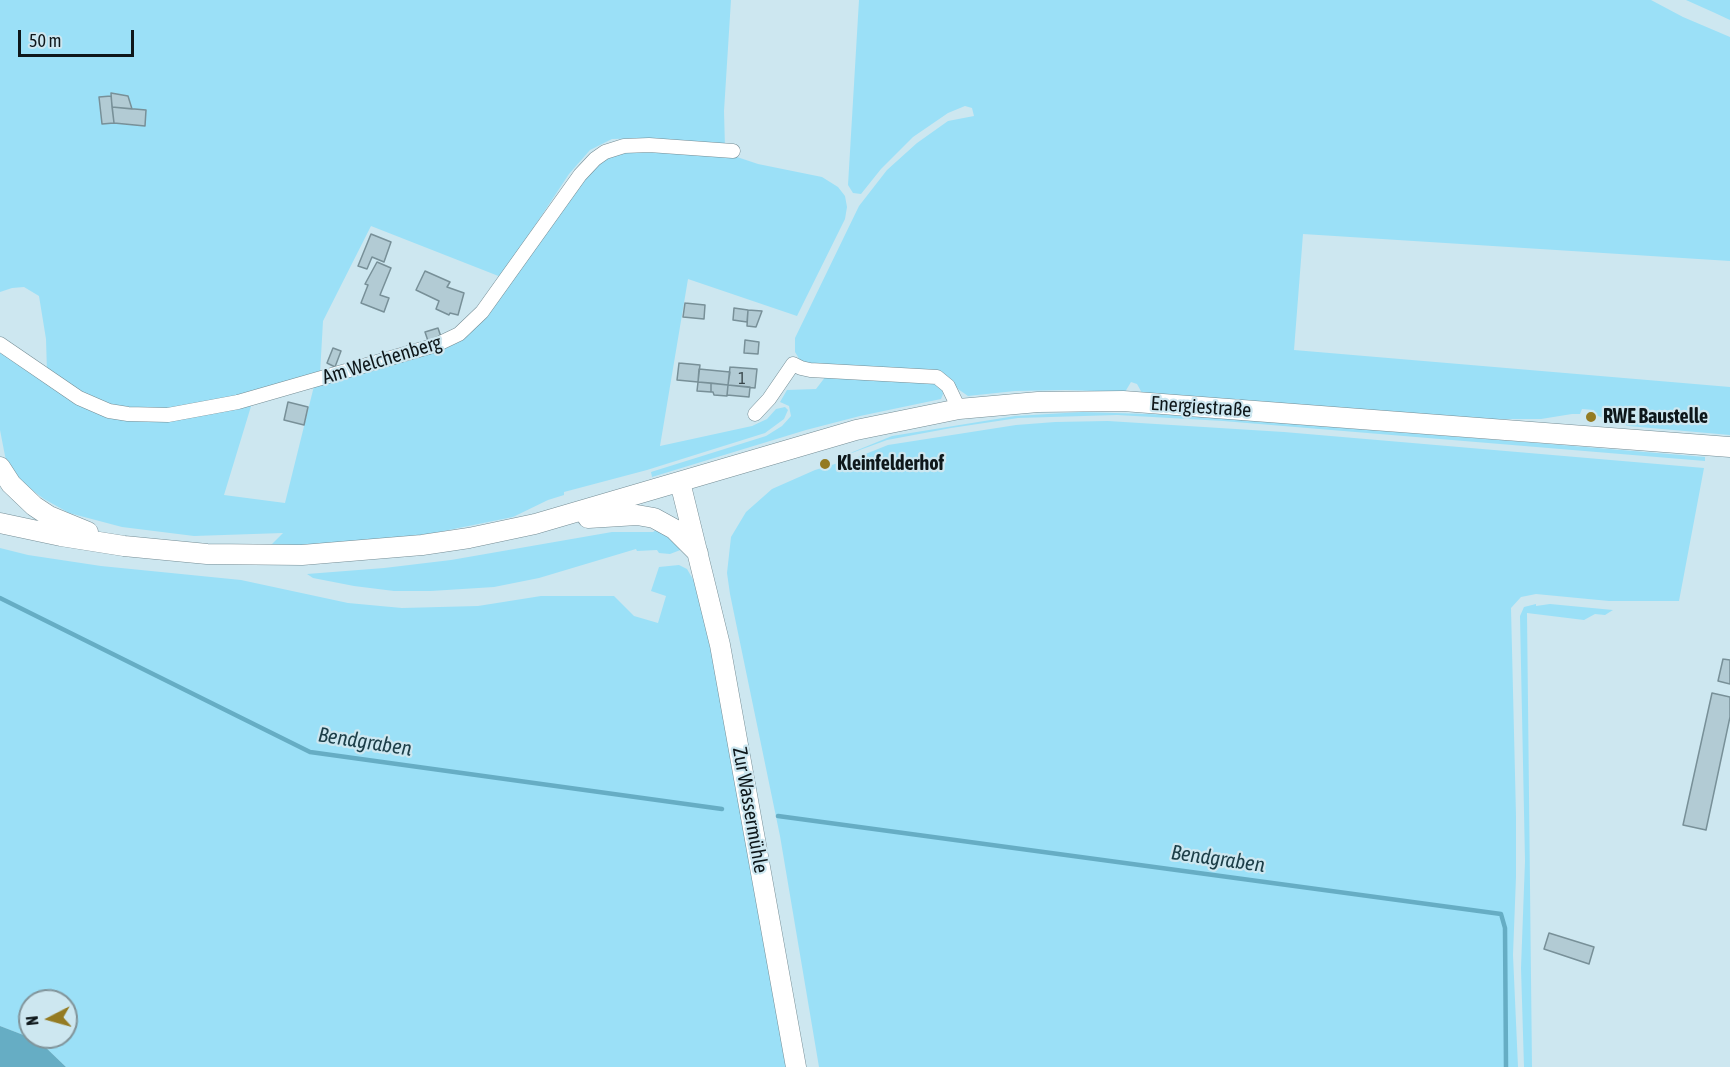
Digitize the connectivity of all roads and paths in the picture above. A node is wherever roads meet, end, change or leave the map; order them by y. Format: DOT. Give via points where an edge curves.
graph roads {
  1 [pos="733,151"];
  2 [pos="0,344"];
  3 [pos="959,410"];
  4 [pos="755,414"];
  5 [pos="1730,447"];
  6 [pos="0,467"];
  7 [pos="680,482"];
  8 [pos="0,523"];
  9 [pos="535,524"];
  10 [pos="124,546"];
  11 [pos="699,553"];
  12 [pos="796,1067"];
  1 -- 2 [label="street, Am Welchenberg" via="649,145 605,152 580,175 482,312 459,334 436,345 238,402 168,415 116,413 79,398"];
  3 -- 4 [label="street" via="948,387 937,377 810,370 793,364"];
  3 -- 5 [label="main road, Energiestraße" via="1044,402 1123,401"];
  3 -- 7 [label="main road, Energiestraße" via="833,436"];
  6 -- 10 [label="main road" via="16,490 40,511"];
  7 -- 9 [label="main road, Energiestraße"];
  7 -- 11 [label="main road, Zur Wassermühle"];
  8 -- 10 [label="main road"];
  9 -- 10 [label="main road" via="440,543 336,553 232,555"];
  9 -- 11 [label="main road" via="649,516 674,529"];
  11 -- 12 [label="main road, Zur Wassermühle" via="720,645"];
}
